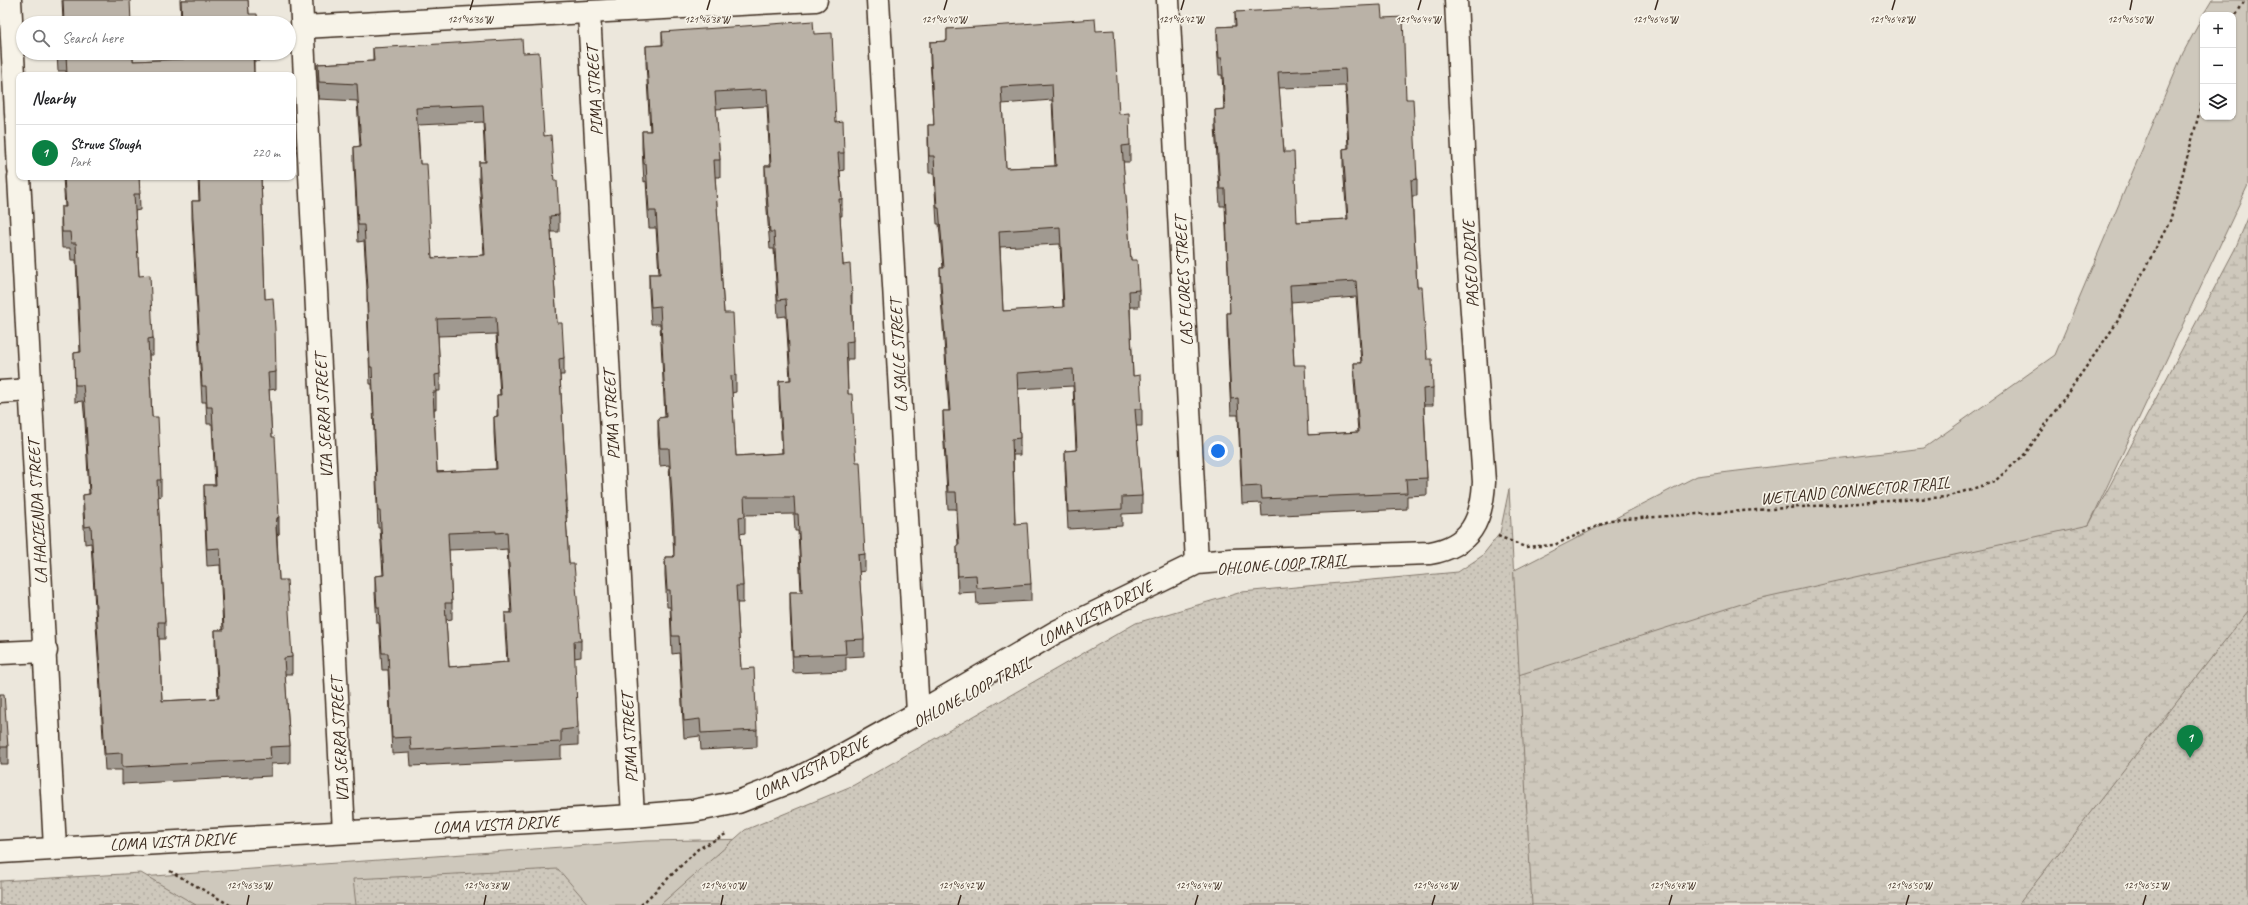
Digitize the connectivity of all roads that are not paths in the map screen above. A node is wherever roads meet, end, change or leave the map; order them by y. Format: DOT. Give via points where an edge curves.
graph roads {
  1 [pos="10,0"];
  2 [pos="301,0"];
  3 [pos="816,0"];
  4 [pos="878,0"];
  5 [pos="1168,0"];
  6 [pos="1456,0"];
  7 [pos="589,13"];
  8 [pos="303,27"];
  9 [pos="16,113"];
  10 [pos="19,180"];
  11 [pos="30,390"];
  12 [pos="0,392"];
  13 [pos="1474,526"];
  14 [pos="1197,563"];
  15 [pos="46,651"];
  16 [pos="0,654"];
  17 [pos="918,713"];
  18 [pos="633,816"];
  19 [pos="344,832"];
  20 [pos="55,848"];
  21 [pos="0,852"];
  1 -- 9 [label="street"];
  2 -- 8 [label="street, VIA SERRA STREET"];
  3 -- 7 [label="street"];
  4 -- 17 [label="street, LA SALLE STREET"];
  5 -- 14 [label="street, LAS FLORES STREET"];
  6 -- 13 [label="street, PASEO DRIVE" via="1468,256 1484,482 1483,503"];
  7 -- 8 [label="street"];
  7 -- 18 [label="street, PIMA STREET"];
  8 -- 19 [label="street, VIA SERRA STREET"];
  10 -- 11 [label="street, LA HACIENDA STREET"];
  11 -- 12 [label="street"];
  11 -- 15 [label="street, LA HACIENDA STREET"];
  13 -- 14 [label="street, LOMA VISTA DRIVE" via="1455,546 1430,554"];
  14 -- 17 [label="street, LOMA VISTA DRIVE" via="1056,632"];
  15 -- 16 [label="street"];
  15 -- 20 [label="street, LA HACIENDA STREET"];
  17 -- 18 [label="street, LOMA VISTA DRIVE" via="830,762 763,793 713,808"];
  18 -- 19 [label="street, LOMA VISTA DRIVE"];
  19 -- 20 [label="street, LOMA VISTA DRIVE"];
  20 -- 21 [label="street, LOMA VISTA DRIVE"];
}
